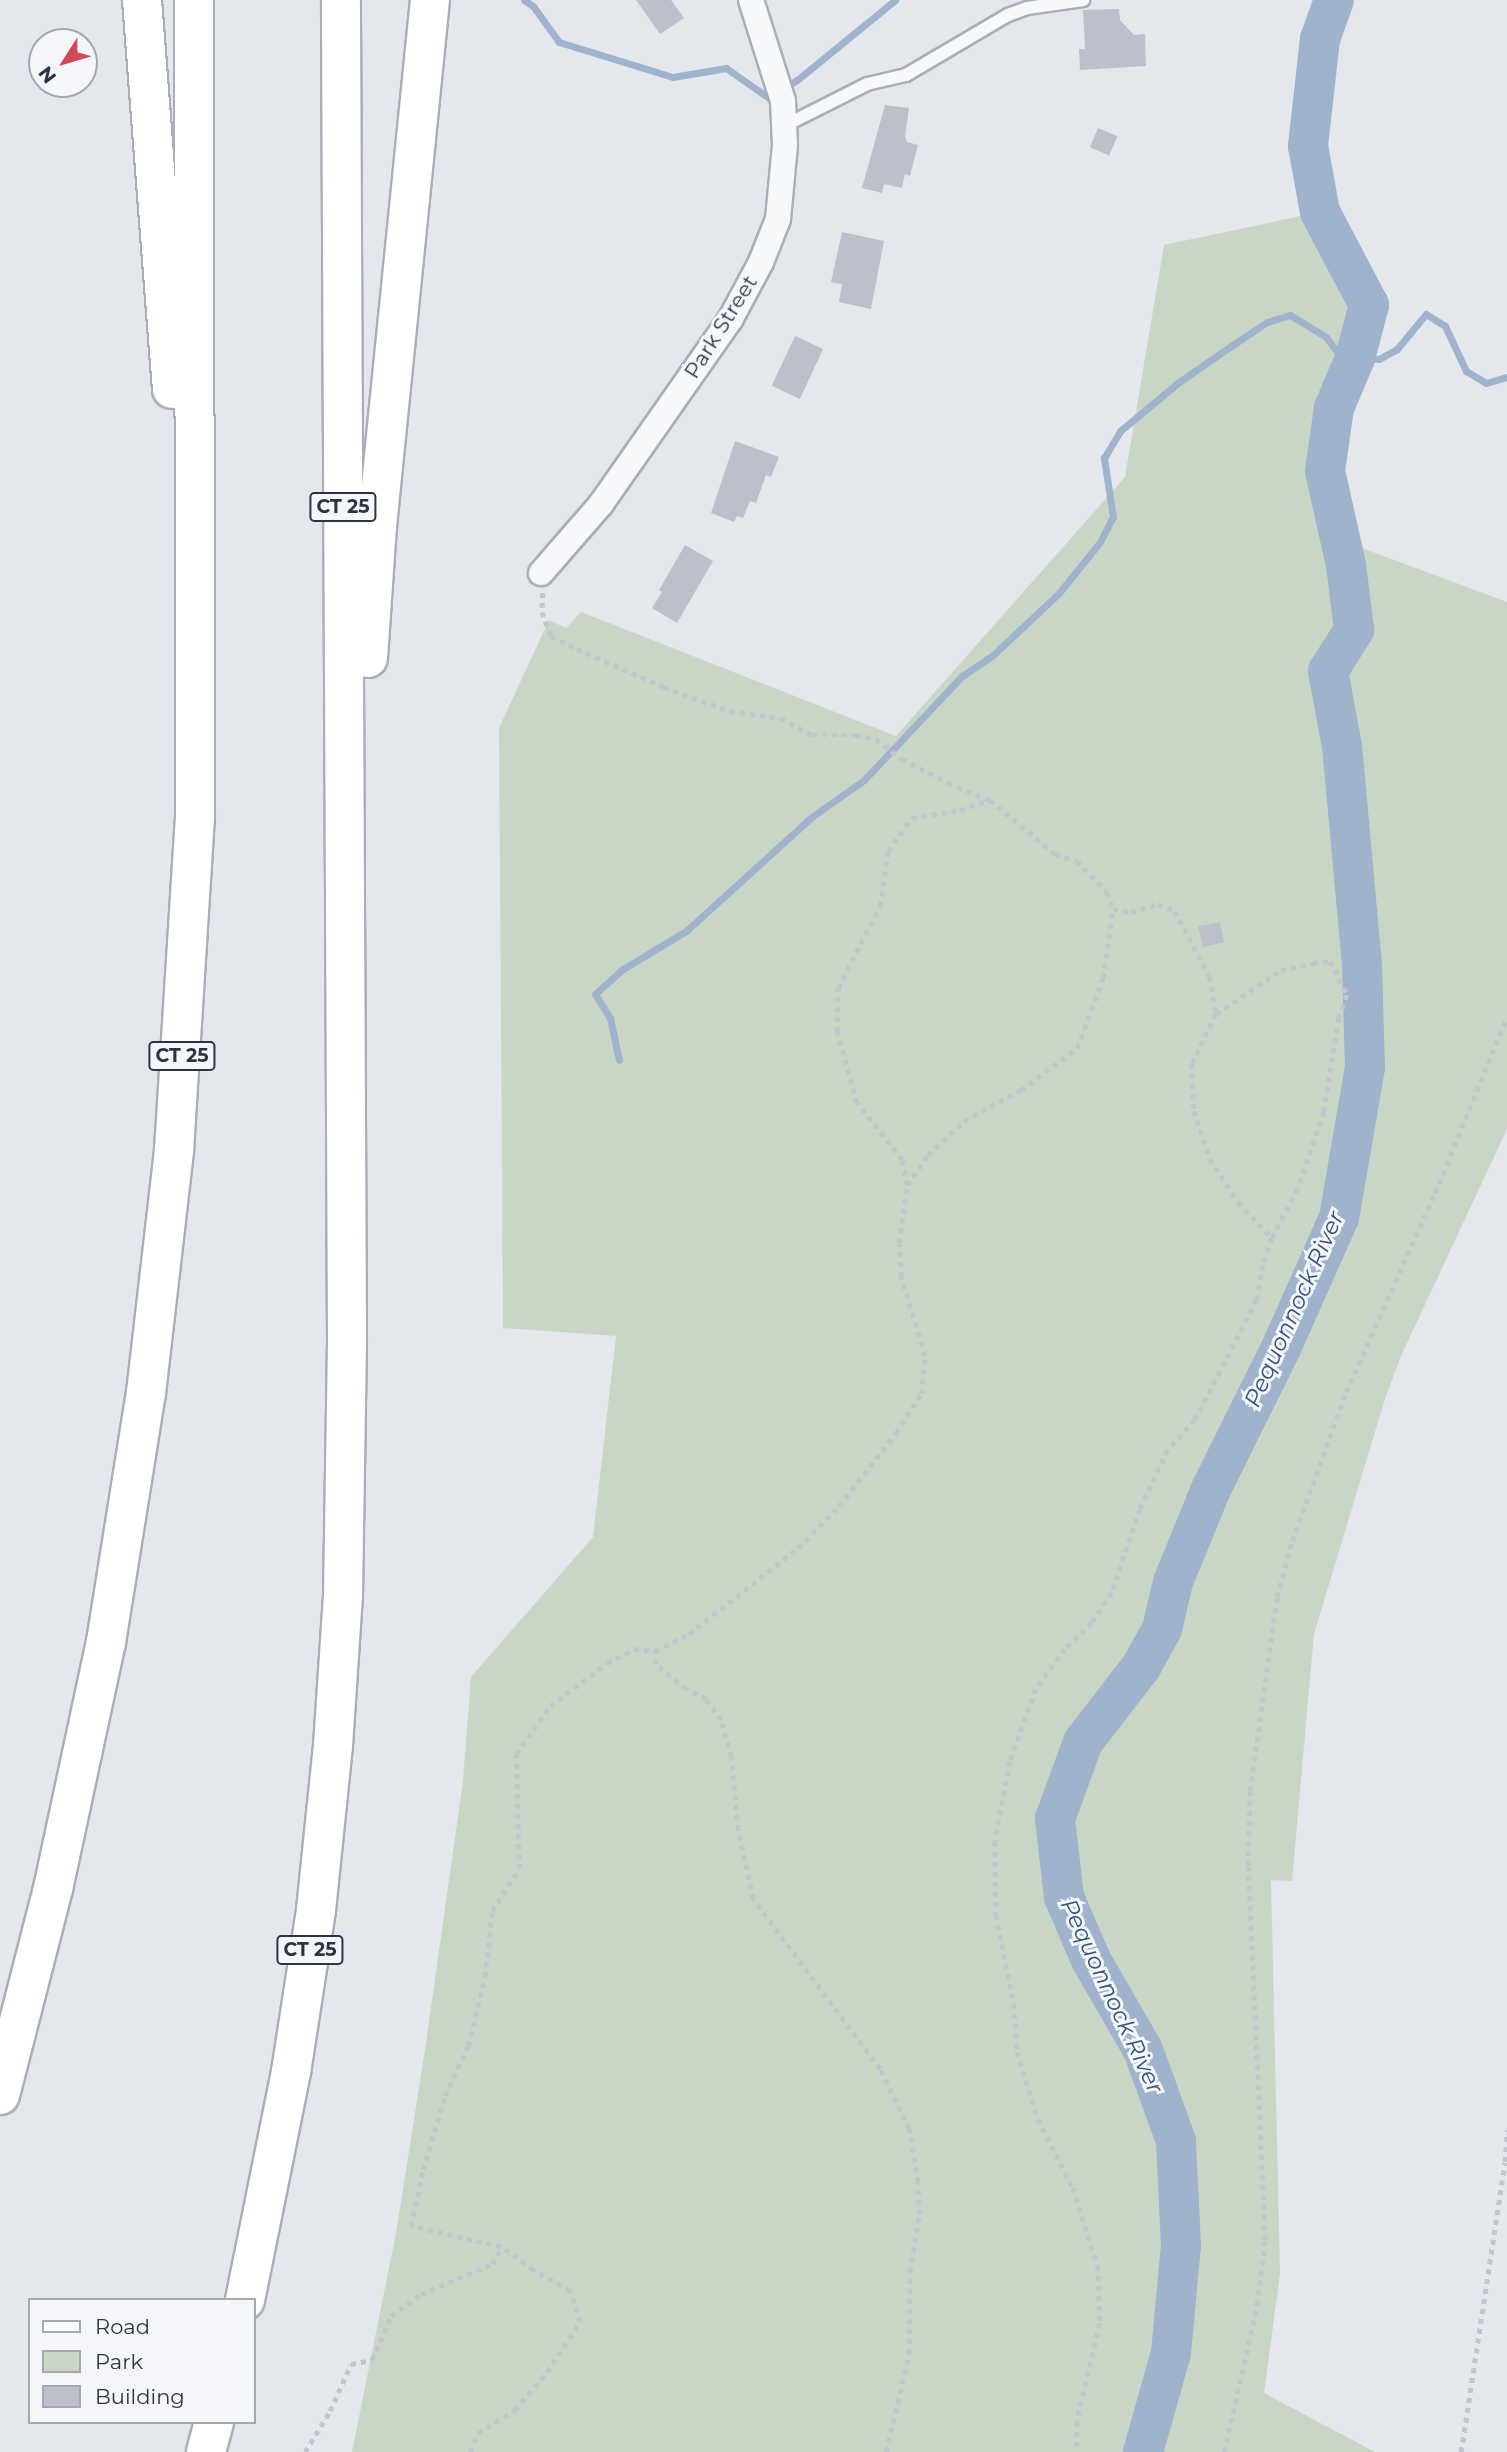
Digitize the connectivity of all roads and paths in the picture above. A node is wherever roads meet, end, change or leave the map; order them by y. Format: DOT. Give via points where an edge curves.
graph roads {
  1 [pos="142,0"];
  2 [pos="194,0"];
  3 [pos="341,0"];
  4 [pos="430,0"];
  5 [pos="751,0"];
  6 [pos="1083,0"];
  7 [pos="784,125"];
  8 [pos="541,573"];
  9 [pos="196,736"];
  10 [pos="990,800"];
  11 [pos="1114,909"];
  12 [pos="346,1013"];
  13 [pos="1216,1014"];
  14 [pos="1507,1017"];
  15 [pos="907,1185"];
  16 [pos="1272,1238"];
  17 [pos="655,1651"];
  18 [pos="0,2095"];
  19 [pos="1507,2130"];
  20 [pos="501,2247"];
  21 [pos="245,2298"];
  22 [pos="213,2424"];
  23 [pos="206,2452"];
  24 [pos="305,2452"];
  25 [pos="470,2452"];
  26 [pos="886,2452"];
  27 [pos="1077,2452"];
  28 [pos="1224,2452"];
  29 [pos="1461,2452"];
  1 -- 9 [label="highway"];
  2 -- 9 [label="highway, CT 25"];
  3 -- 12 [label="highway, CT 25"];
  4 -- 12 [label="highway" via="377,526"];
  5 -- 7 [label="street, Park Street" via="780,91"];
  6 -- 7 [label="lane" via="1008,15 906,75 867,84"];
  7 -- 8 [label="street, Park Street" via="778,219 730,320 601,504"];
  8 -- 10 [label="path" via="542,612 551,636 730,711 780,718 811,735 876,739 902,759"];
  9 -- 18 [label="highway, CT 25" via="181,1062 146,1394 84,1748"];
  10 -- 11 [label="path" via="1055,854 1077,861 1107,891"];
  10 -- 15 [label="path" via="912,818 888,851 880,906 838,988 836,1032 857,1103 902,1160"];
  11 -- 13 [label="path" via="1131,912 1158,904 1175,911 1210,977"];
  11 -- 15 [label="path" via="1103,978 1077,1048 1021,1090 964,1121 928,1155"];
  12 -- 21 [label="highway, CT 25" via="347,1502 335,1720 304,1991"];
  13 -- 16 [label="path" via="1192,1063 1194,1111 1210,1159 1238,1202"];
  13 -- 16 [label="path" via="1281,970 1313,963 1330,961 1348,995 1339,1018 1324,1112 1298,1189"];
  14 -- 28 [label="path" via="1346,1392 1292,1541 1277,1597 1250,1791 1248,1866 1265,2240 1257,2305"];
  15 -- 17 [label="path" via="901,1277 925,1356 921,1394 839,1506 798,1548 689,1634"];
  16 -- 27 [label="path" via="1257,1300 1195,1420 1168,1450 1140,1509 1112,1593 1036,1689 1010,1761 995,1842 996,1915 1014,2004 1017,2052 1038,2119 1073,2188 1098,2266 1100,2323 1077,2421"];
  17 -- 20 [label="path" via="635,1649 607,1662 550,1706 516,1754 519,1869 492,1911 485,1977 468,2046 445,2096 411,2226"];
  17 -- 26 [label="path" via="655,1664 706,1699 721,1720 731,1756 738,1830 753,1899 880,2069 909,2129 919,2215 910,2272 909,2354"];
  19 -- 29 [label="path"];
  20 -- 24 [label="path" via="492,2264 421,2294 391,2316 372,2360 351,2364"];
  20 -- 25 [label="path" via="570,2291 580,2322 515,2410 478,2433"];
  22 -- 23 [label="highway"];
}
